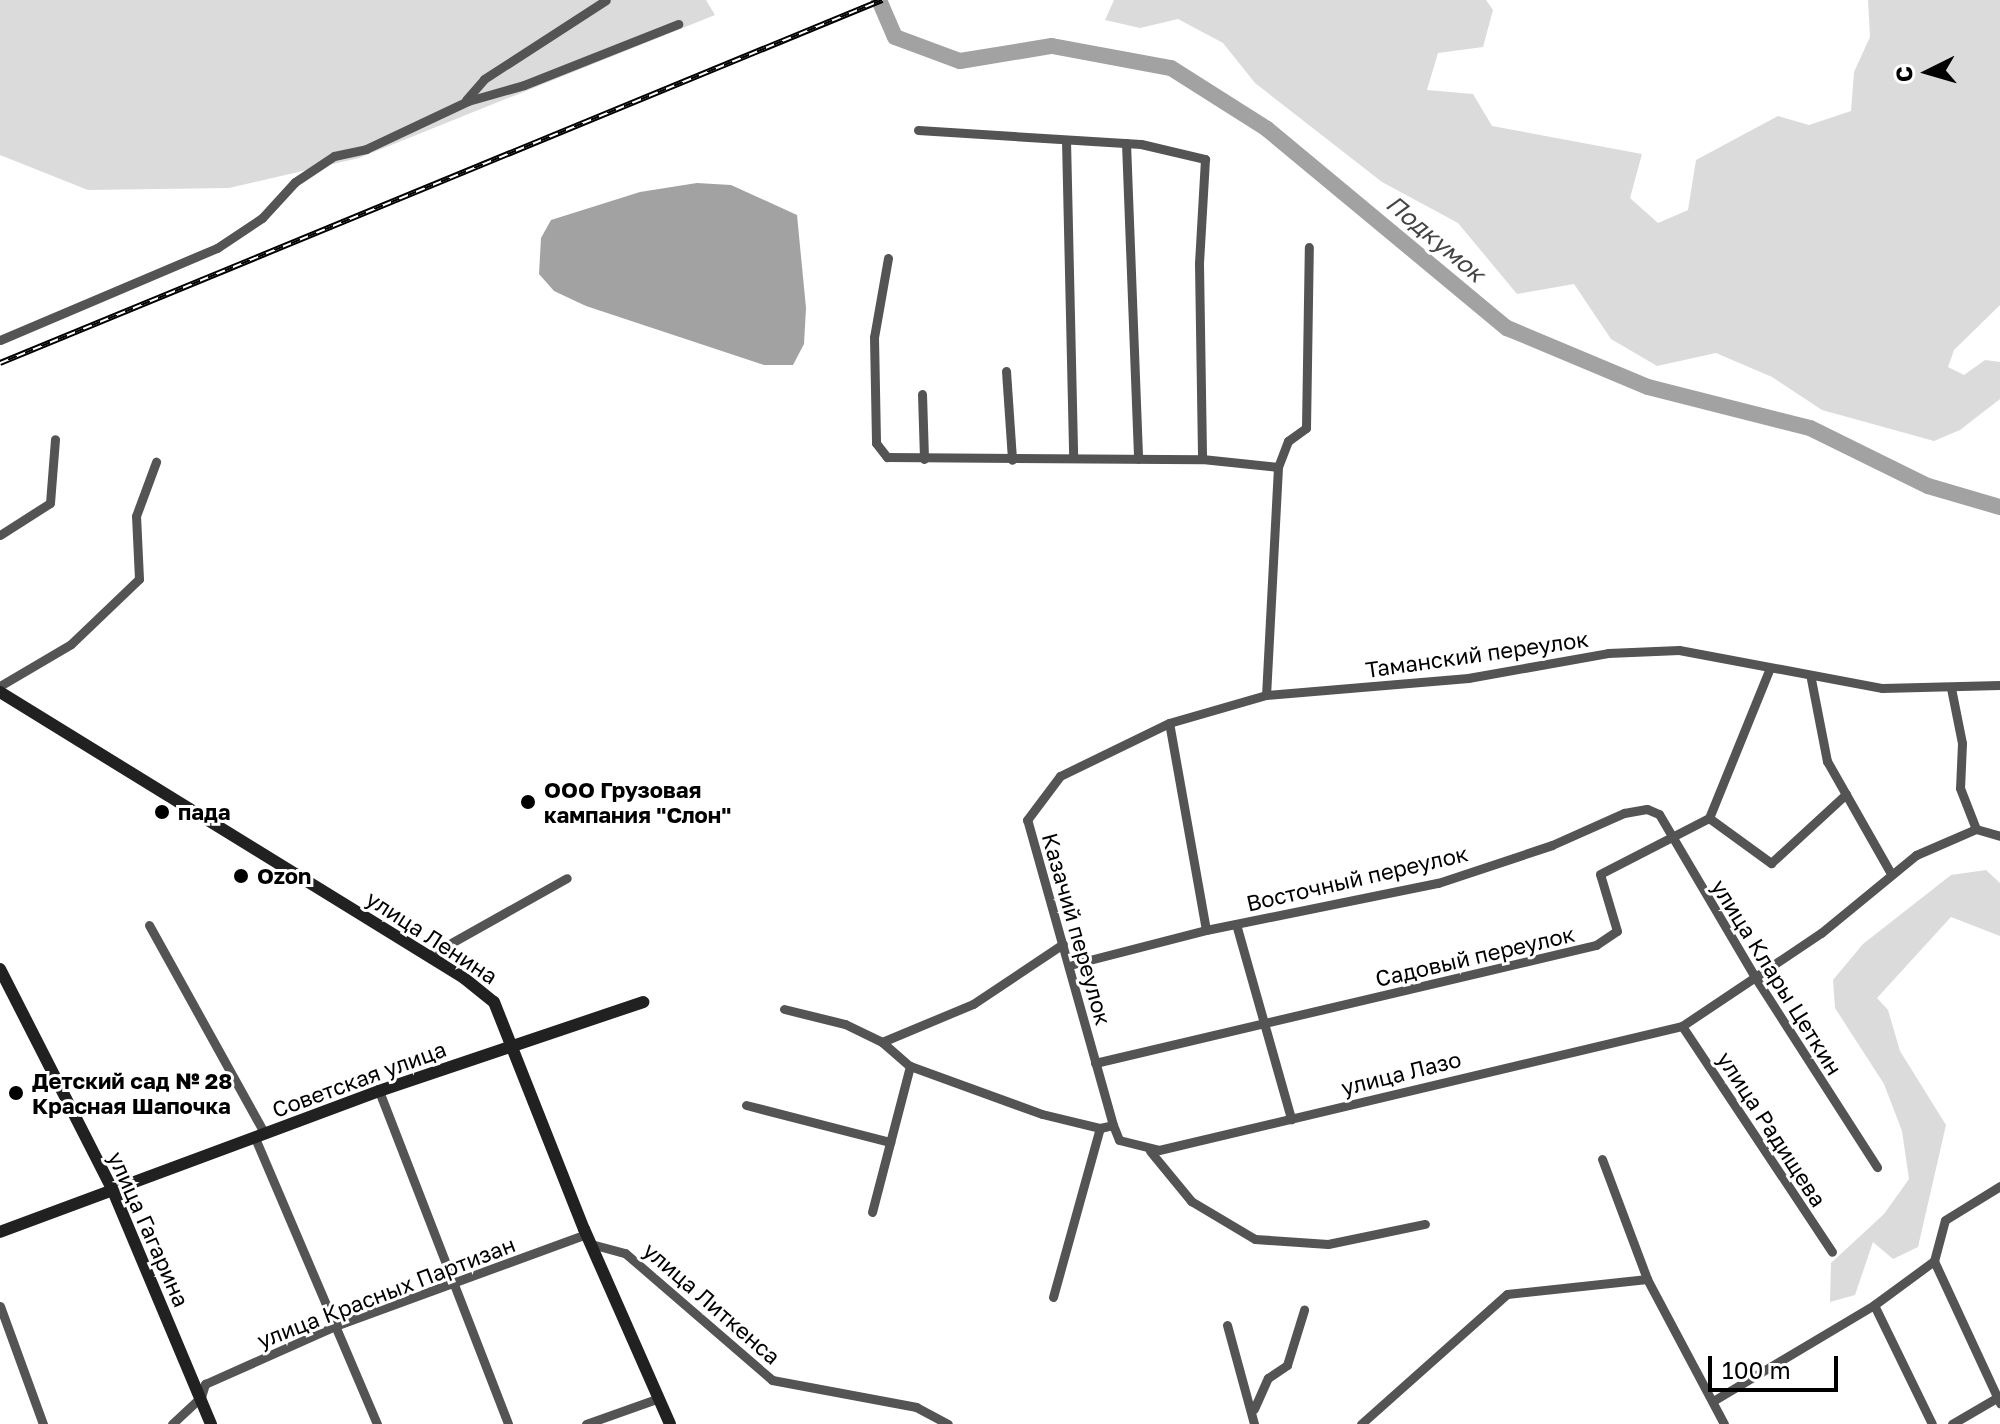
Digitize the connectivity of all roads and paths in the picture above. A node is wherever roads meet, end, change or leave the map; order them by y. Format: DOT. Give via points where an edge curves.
graph roads {
  1 [pos="606,0"];
  2 [pos="678,24"];
  3 [pos="464,102"];
  4 [pos="918,130"];
  5 [pos="1066,140"];
  6 [pos="1126,143"];
  7 [pos="1309,247"];
  8 [pos="888,258"];
  9 [pos="0,340"];
  10 [pos="1006,371"];
  11 [pos="922,394"];
  12 [pos="55,439"];
  13 [pos="1073,458"];
  14 [pos="924,459"];
  15 [pos="1138,459"];
  16 [pos="1202,459"];
  17 [pos="1012,460"];
  18 [pos="156,462"];
  19 [pos="1278,467"];
  20 [pos="0,535"];
  21 [pos="1770,668"];
  22 [pos="1811,679"];
  23 [pos="2000,685"];
  24 [pos="1951,688"];
  25 [pos="0,689"];
  26 [pos="1266,695"];
  27 [pos="1169,723"];
  28 [pos="1846,794"];
  29 [pos="1647,809"];
  30 [pos="1709,818"];
  31 [pos="1976,829"];
  32 [pos="2000,836"];
  33 [pos="1671,841"];
  34 [pos="1890,872"];
  35 [pos="567,878"];
  36 [pos="1236,924"];
  37 [pos="149,925"];
  38 [pos="1206,930"];
  39 [pos="1063,944"];
  40 [pos="428,956"];
  41 [pos="1070,965"];
  42 [pos="0,969"];
  43 [pos="1755,977"];
  44 [pos="643,1002"];
  45 [pos="784,1009"];
  46 [pos="1265,1025"];
  47 [pos="1682,1026"];
  48 [pos="882,1042"];
  49 [pos="512,1046"];
  50 [pos="1095,1063"];
  51 [pos="910,1066"];
  52 [pos="379,1091"];
  53 [pos="746,1105"];
  54 [pos="1291,1119"];
  55 [pos="1113,1125"];
  56 [pos="1100,1128"];
  57 [pos="260,1136"];
  58 [pos="890,1142"];
  59 [pos="1150,1151"];
  60 [pos="1602,1159"];
  61 [pos="1877,1167"];
  62 [pos="2000,1186"];
  63 [pos="113,1191"];
  64 [pos="872,1212"];
  65 [pos="1425,1224"];
  66 [pos="0,1232"];
  67 [pos="589,1239"];
  68 [pos="1832,1252"];
  69 [pos="1934,1261"];
  70 [pos="1647,1279"];
  71 [pos="453,1283"];
  72 [pos="1053,1297"];
  73 [pos="1874,1305"];
  74 [pos="0,1306"];
  75 [pos="1304,1310"];
  76 [pos="1227,1325"];
  77 [pos="335,1326"];
  78 [pos="201,1397"];
  79 [pos="659,1398"];
  80 [pos="1999,1399"];
  81 [pos="1713,1401"];
  82 [pos="1254,1409"];
  83 [pos="43,1424"];
  84 [pos="172,1424"];
  85 [pos="211,1424"];
  86 [pos="377,1424"];
  87 [pos="508,1424"];
  88 [pos="586,1424"];
  89 [pos="670,1424"];
  90 [pos="948,1424"];
  91 [pos="1254,1424"];
  92 [pos="1361,1424"];
  93 [pos="1724,1424"];
  94 [pos="1932,1424"];
  95 [pos="1952,1424"];
  1 -- 3 [label="street" via="484,79"];
  2 -- 3 [label="street" via="524,85"];
  3 -- 9 [label="street" via="404,134 334,156 295,182 262,218 217,248"];
  4 -- 5 [label="street"];
  5 -- 6 [label="street"];
  5 -- 13 [label="street"];
  6 -- 15 [label="street"];
  6 -- 16 [label="street" via="1205,159 1199,264"];
  7 -- 19 [label="street" via="1306,428 1288,441"];
  8 -- 14 [label="street" via="874,337 876,443 887,457"];
  10 -- 17 [label="street"];
  11 -- 14 [label="street"];
  12 -- 20 [label="street" via="50,503"];
  13 -- 15 [label="street"];
  13 -- 17 [label="street"];
  14 -- 17 [label="street"];
  15 -- 16 [label="street"];
  16 -- 19 [label="street"];
  18 -- 25 [label="street" via="136,516 139,579 71,644"];
  19 -- 26 [label="street"];
  21 -- 22 [label="street, Таманский переулок"];
  21 -- 26 [label="street, Таманский переулок" via="1679,650 1622,652 1468,678"];
  21 -- 30 [label="street"];
  22 -- 24 [label="street, Таманский переулок" via="1882,688"];
  22 -- 28 [label="street" via="1827,761"];
  23 -- 24 [label="street, Таманский переулок"];
  24 -- 31 [label="street" via="1962,743 1960,788"];
  25 -- 40 [label="street, улица Ленина"];
  26 -- 27 [label="street, Таманский переулок"];
  27 -- 38 [label="street"];
  27 -- 39 [label="street, Казачий переулок" via="1060,776 1027,820"];
  28 -- 30 [label="street" via="1771,863"];
  28 -- 34 [label="street"];
  29 -- 33 [label="street, улица Клары Цеткин" via="1659,814"];
  29 -- 36 [label="street, Восточный переулок" via="1438,883"];
  30 -- 33 [label="street, Садовый переулок"];
  31 -- 32 [label="street"];
  31 -- 34 [label="street, улица Лазо"];
  33 -- 43 [label="street, улица Клары Цеткин"];
  33 -- 46 [label="street, Садовый переулок" via="1600,874 1617,931 1596,945"];
  34 -- 43 [label="street, улица Лазо" via="1821,933"];
  35 -- 40 [label="street"];
  36 -- 38 [label="street, Восточный переулок"];
  36 -- 46 [label="street"];
  37 -- 57 [label="street"];
  38 -- 41 [label="street, Восточный переулок"];
  39 -- 41 [label="street, Казачий переулок"];
  39 -- 48 [label="street" via="973,1004"];
  40 -- 49 [label="street, улица Ленина" via="494,1002"];
  41 -- 50 [label="street, Казачий переулок"];
  42 -- 63 [label="street, улица Гагарина"];
  43 -- 47 [label="street, улица Лазо"];
  43 -- 61 [label="street, улица Клары Цеткин"];
  44 -- 49 [label="street, Советская улица"];
  45 -- 48 [label="street" via="845,1024"];
  46 -- 50 [label="street, Садовый переулок"];
  46 -- 54 [label="street"];
  47 -- 54 [label="street, улица Лазо"];
  47 -- 68 [label="street, улица Радищева"];
  48 -- 51 [label="street"];
  49 -- 52 [label="street, Советская улица"];
  49 -- 67 [label="street, улица Ленина"];
  50 -- 55 [label="street, Казачий переулок"];
  51 -- 56 [label="street" via="1042,1114"];
  51 -- 58 [label="street"];
  52 -- 57 [label="street, Советская улица"];
  52 -- 71 [label="street"];
  53 -- 58 [label="street"];
  54 -- 59 [label="street, улица Лазо"];
  55 -- 56 [label="street"];
  55 -- 59 [label="street" via="1119,1140"];
  56 -- 72 [label="street"];
  57 -- 63 [label="street, Советская улица"];
  57 -- 77 [label="street"];
  58 -- 64 [label="street"];
  59 -- 65 [label="street" via="1191,1201 1255,1239 1328,1244"];
  60 -- 70 [label="street"];
  62 -- 69 [label="street" via="1945,1220"];
  63 -- 66 [label="street, Советская улица"];
  63 -- 78 [label="street, улица Гагарина"];
  67 -- 71 [label="street, улица Красных Партизан"];
  67 -- 79 [label="street, улица Ленина"];
  67 -- 90 [label="street, улица Литкенса" via="625,1253 772,1380 916,1407"];
  69 -- 73 [label="street"];
  69 -- 80 [label="street"];
  70 -- 81 [label="street"];
  70 -- 92 [label="street" via="1507,1294 1483,1310"];
  71 -- 77 [label="street, улица Красных Партизан"];
  71 -- 87 [label="street"];
  73 -- 81 [label="street"];
  73 -- 94 [label="street"];
  74 -- 83 [label="street"];
  75 -- 82 [label="street" via="1287,1365 1268,1378"];
  76 -- 82 [label="street"];
  77 -- 78 [label="street, улица Красных Партизан" via="205,1384"];
  77 -- 86 [label="street"];
  78 -- 84 [label="street, улица Красных Партизан"];
  78 -- 85 [label="street, улица Гагарина"];
  79 -- 88 [label="street"];
  79 -- 89 [label="street, улица Ленина"];
  80 -- 95 [label="street"];
  81 -- 93 [label="street"];
  82 -- 91 [label="street"];
}
